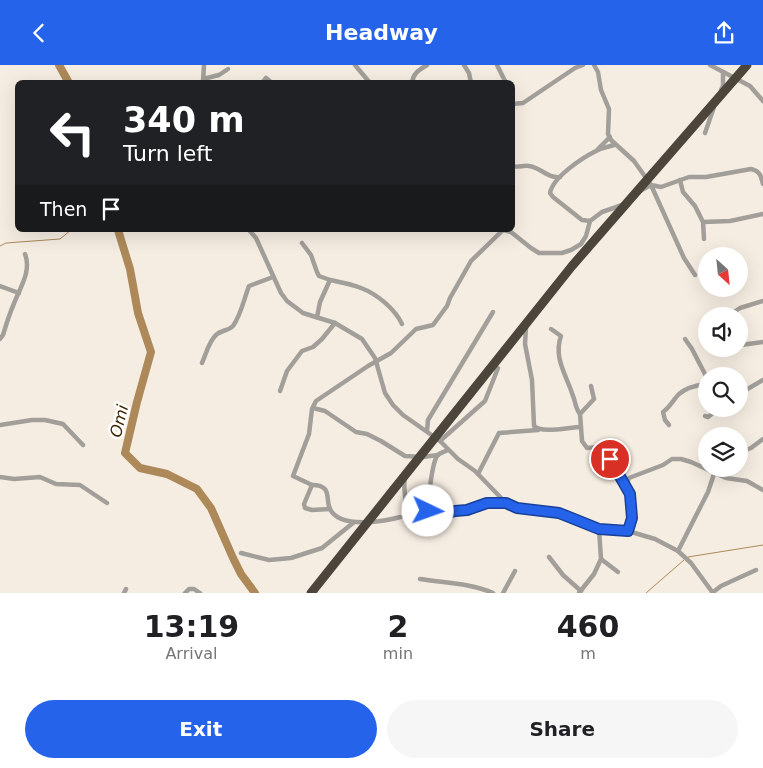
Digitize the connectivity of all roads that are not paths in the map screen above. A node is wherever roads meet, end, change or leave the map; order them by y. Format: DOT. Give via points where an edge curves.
graph roads {
  1 [pos="204,65"];
  2 [pos="354,65"];
  3 [pos="427,65"];
  4 [pos="464,65"];
  5 [pos="496,65"];
  6 [pos="583,65"];
  7 [pos="594,65"];
  8 [pos="710,65"];
  9 [pos="747,65"];
  10 [pos="228,69"];
  11 [pos="723,72"];
  12 [pos="203,80"];
  13 [pos="206,80"];
  14 [pos="367,80"];
  15 [pos="412,80"];
  16 [pos="470,80"];
  17 [pos="504,80"];
  18 [pos="763,101"];
  19 [pos="515,104"];
  20 [pos="705,133"];
  21 [pos="610,137"];
  22 [pos="614,145"];
  23 [pos="598,150"];
  24 [pos="515,166"];
  25 [pos="760,170"];
  26 [pos="560,177"];
  27 [pos="680,180"];
  28 [pos="763,184"];
  29 [pos="651,185"];
  30 [pos="763,214"];
  31 [pos="590,221"];
  32 [pos="703,223"];
  33 [pos="251,232"];
  34 [pos="501,232"];
  35 [pos="511,232"];
  36 [pos="704,239"];
  37 [pos="302,243"];
  38 [pos="25,254"];
  39 [pos="695,275"];
  40 [pos="273,277"];
  41 [pos="330,280"];
  42 [pos="0,286"];
  43 [pos="19,293"];
  44 [pos="763,301"];
  45 [pos="743,307"];
  46 [pos="493,312"];
  47 [pos="317,317"];
  48 [pos="526,317"];
  49 [pos="336,323"];
  50 [pos="402,325"];
  51 [pos="551,329"];
  52 [pos="0,339"];
  53 [pos="685,339"];
  54 [pos="763,342"];
  55 [pos="748,344"];
  56 [pos="376,362"];
  57 [pos="202,363"];
  58 [pos="701,367"];
  59 [pos="498,369"];
  60 [pos="763,380"];
  61 [pos="591,386"];
  62 [pos="698,386"];
  63 [pos="748,389"];
  64 [pos="280,391"];
  65 [pos="313,408"];
  66 [pos="580,414"];
  67 [pos="0,425"];
  68 [pos="669,425"];
  69 [pos="581,427"];
  70 [pos="538,430"];
  71 [pos="427,431"];
  72 [pos="440,441"];
  73 [pos="762,442"];
  74 [pos="83,445"];
  75 [pos="448,450"];
  76 [pos="748,450"];
  77 [pos="438,455"];
  78 [pos="423,457"];
  79 [pos="698,466"];
  80 [pos="478,474"];
  81 [pos="0,477"];
  82 [pos="713,477"];
  83 [pos="724,477"];
  84 [pos="312,485"];
  85 [pos="626,486"];
  86 [pos="763,490"];
  87 [pos="107,503"];
  88 [pos="506,503"];
  89 [pos="330,509"];
  90 [pos="353,523"];
  91 [pos="599,529"];
  92 [pos="628,531"];
  93 [pos="678,551"];
  94 [pos="241,553"];
  95 [pos="549,557"];
  96 [pos="600,559"];
  97 [pos="756,570"];
  98 [pos="515,571"];
  99 [pos="618,572"];
  100 [pos="420,579"];
  101 [pos="580,592"];
  102 [pos="186,593"];
  103 [pos="200,593"];
  104 [pos="311,593"];
  105 [pos="493,593"];
  106 [pos="503,593"];
  107 [pos="713,593"];
  1 -- 12 [label="street"];
  2 -- 14 [label="street"];
  3 -- 15 [label="street"];
  4 -- 16 [label="street"];
  5 -- 17 [label="street"];
  6 -- 19 [label="street" via="523,103"];
  7 -- 21 [label="street" via="609,109"];
  8 -- 11 [label="street"];
  9 -- 104 [label="highway" via="572,266"];
  10 -- 13 [label="street"];
  11 -- 18 [label="street" via="750,86"];
  11 -- 20 [label="street" via="723,86"];
  21 -- 22 [label="street"];
  21 -- 23 [label="street"];
  22 -- 23 [label="street"];
  22 -- 29 [label="street" via="634,161"];
  23 -- 26 [label="street"];
  24 -- 26 [label="street" via="528,165 555,178"];
  25 -- 27 [label="street"];
  25 -- 28 [label="street"];
  26 -- 31 [label="street" via="550,193 582,220"];
  27 -- 29 [label="street" via="661,187"];
  27 -- 32 [label="street" via="683,192"];
  29 -- 31 [label="street" via="635,193 624,205 608,209"];
  29 -- 39 [label="street"];
  30 -- 32 [label="street"];
  31 -- 35 [label="street" via="581,244 562,253 539,253"];
  32 -- 36 [label="street"];
  33 -- 40 [label="street"];
  34 -- 56 [label="street" via="471,261 433,325 416,329 391,353"];
  37 -- 41 [label="street" via="311,255 319,276"];
  38 -- 43 [label="street" via="26,276"];
  40 -- 47 [label="street" via="287,301 303,313"];
  40 -- 57 [label="street" via="249,286 232,327 214,336"];
  41 -- 47 [label="street"];
  41 -- 50 [label="street" via="374,295 399,317"];
  42 -- 43 [label="street"];
  43 -- 52 [label="street"];
  44 -- 45 [label="street"];
  46 -- 71 [label="street" via="428,421"];
  47 -- 49 [label="street"];
  48 -- 70 [label="street" via="525,344 532,380 534,427"];
  49 -- 56 [label="street" via="362,339"];
  49 -- 64 [label="street" via="313,347 302,351 287,371"];
  51 -- 66 [label="street" via="561,335 559,361 574,397 575,409"];
  53 -- 58 [label="street"];
  54 -- 55 [label="street"];
  56 -- 65 [label="street" via="326,393"];
  56 -- 71 [label="street" via="385,393 393,405"];
  59 -- 72 [label="street" via="484,401"];
  60 -- 63 [label="street"];
  61 -- 66 [label="street" via="594,399"];
  62 -- 68 [label="street" via="680,393 663,413"];
  65 -- 78 [label="street" via="325,411 356,432 367,434 405,456"];
  65 -- 84 [label="street" via="309,433 293,476"];
  66 -- 69 [label="street"];
  67 -- 74 [label="street" via="32,420 63,424"];
  69 -- 70 [label="street"];
  69 -- 85 [label="street" via="585,446 604,448"];
  70 -- 80 [label="street" via="499,433"];
  71 -- 72 [label="street"];
  72 -- 75 [label="street"];
  73 -- 76 [label="street"];
  75 -- 77 [label="street"];
  75 -- 80 [label="street"];
  77 -- 78 [label="street"];
  77 -- 88 [label="street" via="431,482 429,513 440,515 487,503"];
  78 -- 90 [label="street" via="412,464 405,478 404,516"];
  79 -- 85 [label="street" via="676,459 629,478"];
  80 -- 88 [label="street"];
  81 -- 87 [label="street" via="40,477 56,484 80,485"];
  82 -- 93 [label="street"];
  83 -- 86 [label="street" via="747,481"];
  84 -- 89 [label="street" via="323,487"];
  84 -- 89 [label="street" via="305,508"];
  85 -- 92 [label="street" via="632,504"];
  88 -- 91 [label="street" via="517,508 559,513"];
  89 -- 90 [label="street"];
  90 -- 94 [label="street" via="322,548 291,558 269,560"];
  91 -- 92 [label="street"];
  91 -- 96 [label="street"];
  92 -- 93 [label="street" via="656,539"];
  93 -- 107 [label="street" via="696,568"];
  95 -- 101 [label="street"];
  96 -- 99 [label="street"];
  96 -- 101 [label="street" via="594,574"];
  97 -- 107 [label="street"];
  98 -- 106 [label="street"];
  100 -- 105 [label="street"];
  102 -- 103 [label="street" via="189,589"];
}
